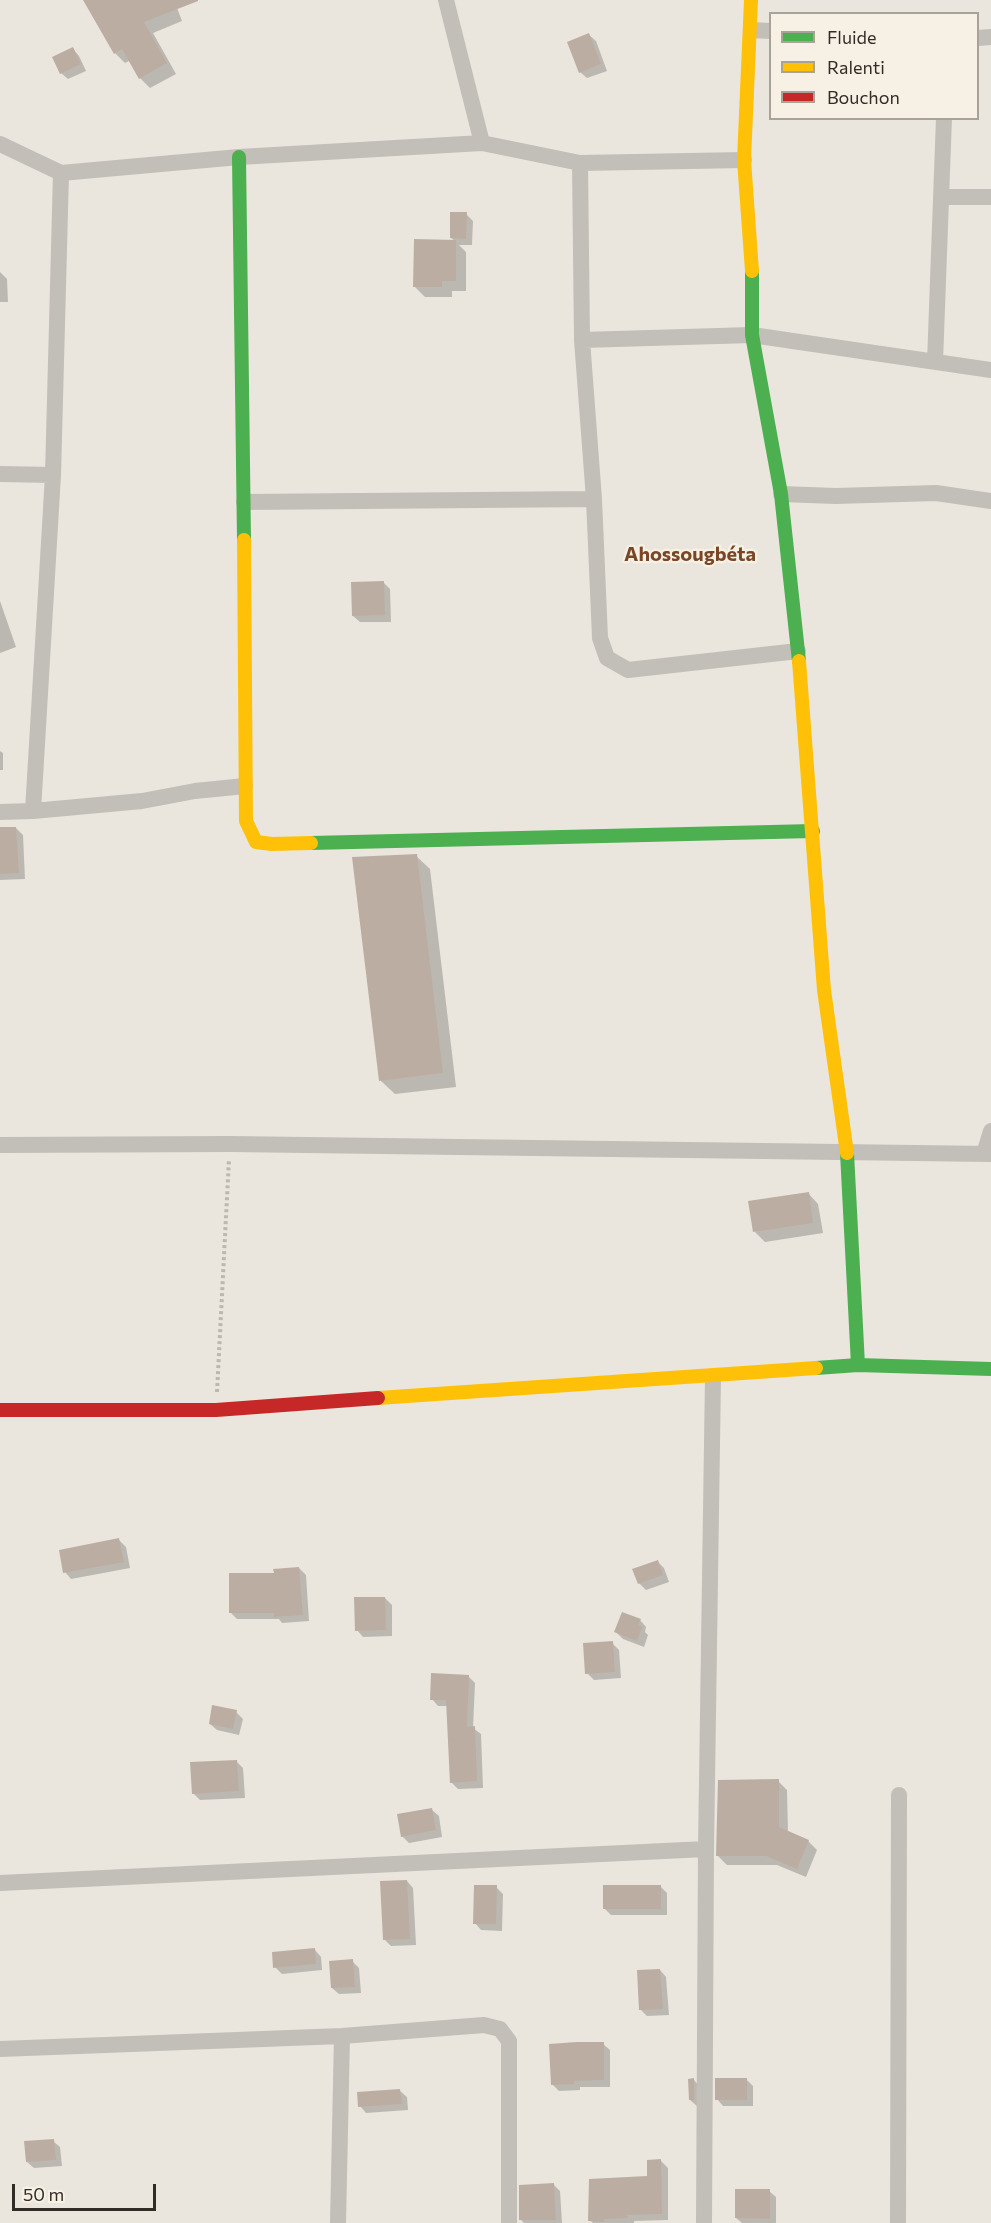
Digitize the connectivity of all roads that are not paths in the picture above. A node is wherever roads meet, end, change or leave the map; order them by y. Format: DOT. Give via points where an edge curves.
graph roads {
  1 [pos="446,0"];
  2 [pos="751,0"];
  3 [pos="751,30"];
  4 [pos="769,31"];
  5 [pos="944,120"];
  6 [pos="482,142"];
  7 [pos="0,144"];
  8 [pos="239,157"];
  9 [pos="744,160"];
  10 [pos="580,163"];
  11 [pos="61,173"];
  12 [pos="942,196"];
  13 [pos="991,196"];
  14 [pos="752,335"];
  15 [pos="582,340"];
  16 [pos="934,362"];
  17 [pos="991,370"];
  18 [pos="0,474"];
  19 [pos="53,475"];
  20 [pos="781,494"];
  21 [pos="594,499"];
  22 [pos="991,501"];
  23 [pos="244,502"];
  24 [pos="798,651"];
  25 [pos="245,786"];
  26 [pos="33,811"];
  27 [pos="0,812"];
  28 [pos="813,831"];
  29 [pos="991,1131"];
  30 [pos="0,1145"];
  31 [pos="847,1153"];
  32 [pos="988,1154"];
  33 [pos="858,1365"];
  34 [pos="991,1369"];
  35 [pos="712,1376"];
  36 [pos="0,1410"];
  37 [pos="899,1795"];
  38 [pos="706,1849"];
  39 [pos="0,1883"];
  40 [pos="342,2036"];
  41 [pos="0,2049"];
  42 [pos="338,2223"];
  43 [pos="509,2223"];
  44 [pos="704,2223"];
  45 [pos="898,2223"];
  1 -- 6 [label="street"];
  2 -- 3 [label="street"];
  3 -- 4 [label="street"];
  3 -- 9 [label="street"];
  5 -- 12 [label="street"];
  6 -- 8 [label="street"];
  6 -- 10 [label="street"];
  7 -- 11 [label="street"];
  8 -- 11 [label="street"];
  8 -- 23 [label="street"];
  9 -- 10 [label="street"];
  9 -- 14 [label="street" via="753,281"];
  10 -- 15 [label="street"];
  11 -- 19 [label="street"];
  12 -- 13 [label="street"];
  12 -- 16 [label="street"];
  14 -- 15 [label="street"];
  14 -- 16 [label="street"];
  14 -- 20 [label="street"];
  15 -- 21 [label="street"];
  16 -- 17 [label="street"];
  18 -- 19 [label="street"];
  19 -- 26 [label="street"];
  20 -- 22 [label="street" via="936,493"];
  20 -- 24 [label="street"];
  21 -- 23 [label="street"];
  21 -- 24 [label="street" via="600,638 606,658 628,670"];
  23 -- 25 [label="street"];
  24 -- 28 [label="street"];
  25 -- 26 [label="street"];
  25 -- 28 [label="street" via="246,821 256,843"];
  26 -- 27 [label="street"];
  28 -- 31 [label="street" via="824,990"];
  29 -- 32 [label="street"];
  30 -- 31 [label="street" via="230,1144"];
  31 -- 32 [label="street"];
  31 -- 33 [label="street"];
  33 -- 34 [label="street"];
  33 -- 35 [label="street"];
  35 -- 36 [label="street" via="216,1410"];
  35 -- 38 [label="street"];
  37 -- 45 [label="street"];
  38 -- 39 [label="street"];
  38 -- 44 [label="street"];
  40 -- 41 [label="street"];
  40 -- 42 [label="street"];
  40 -- 43 [label="street" via="484,2025 500,2029 509,2041"];
}
